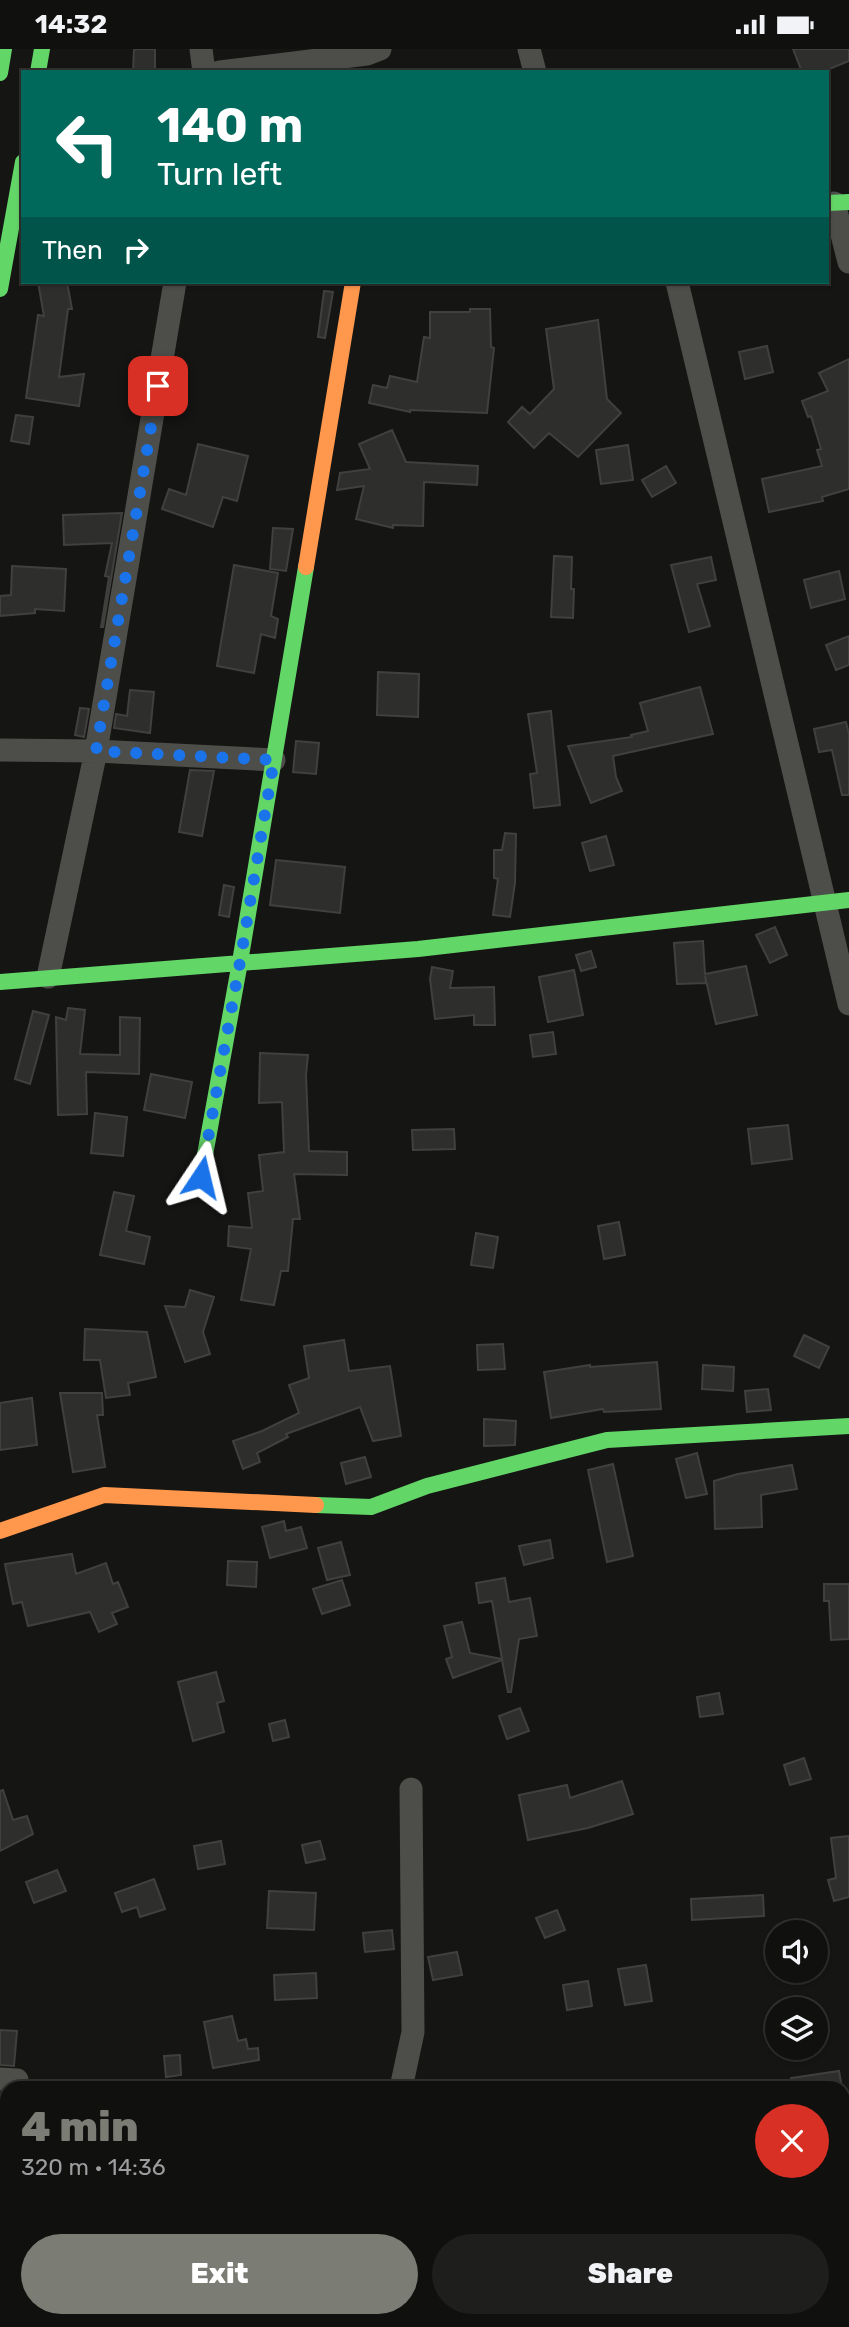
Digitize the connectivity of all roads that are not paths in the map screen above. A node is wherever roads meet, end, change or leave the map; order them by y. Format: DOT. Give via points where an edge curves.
graph roads {
  1 [pos="4,49"];
  2 [pos="42,49"];
  3 [pos="201,49"];
  4 [pos="529,49"];
  5 [pos="371,51"];
  6 [pos="38,70"];
  7 [pos="204,70"];
  8 [pos="234,70"];
  9 [pos="534,70"];
  10 [pos="0,73"];
  11 [pos="21,175"];
  12 [pos="837,203"];
  13 [pos="11,238"];
  14 [pos="849,262"];
  15 [pos="175,284"];
  16 [pos="353,284"];
  17 [pos="677,284"];
  18 [pos="0,289"];
  19 [pos="0,750"];
  20 [pos="96,751"];
  21 [pos="274,760"];
  22 [pos="849,900"];
  23 [pos="826,902"];
  24 [pos="240,962"];
  25 [pos="48,977"];
  26 [pos="0,982"];
  27 [pos="849,1004"];
  28 [pos="201,1177"];
  29 [pos="849,1426"];
  30 [pos="0,1531"];
  31 [pos="411,1789"];
  32 [pos="402,2081"];
  1 -- 10 [label="street"];
  2 -- 6 [label="street"];
  3 -- 7 [label="street"];
  4 -- 9 [label="street"];
  5 -- 8 [label="street"];
  11 -- 13 [label="street"];
  12 -- 14 [label="street"];
  13 -- 18 [label="street"];
  15 -- 20 [label="street"];
  16 -- 21 [label="street"];
  17 -- 23 [label="street"];
  19 -- 20 [label="street"];
  20 -- 21 [label="street"];
  20 -- 25 [label="street"];
  21 -- 24 [label="street"];
  22 -- 23 [label="street"];
  23 -- 24 [label="street" via="418,949"];
  23 -- 27 [label="street"];
  24 -- 25 [label="street"];
  24 -- 28 [label="street"];
  25 -- 26 [label="street"];
  29 -- 30 [label="street" via="607,1440 427,1486 371,1507 104,1495"];
  31 -- 32 [label="street" via="412,2032"];
}
